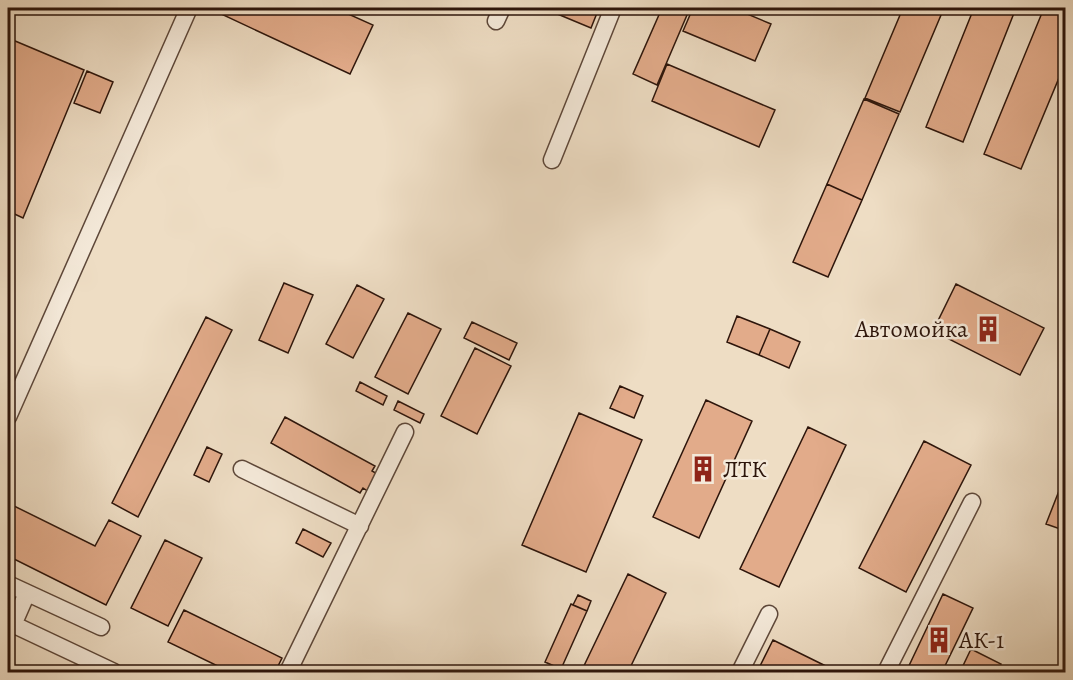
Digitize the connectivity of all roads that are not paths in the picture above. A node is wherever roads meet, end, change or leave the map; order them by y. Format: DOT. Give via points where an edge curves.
graph roads {
  1 [pos="189,8"];
  2 [pos="613,8"];
  3 [pos="552,160"];
  4 [pos="8,417"];
  5 [pos="405,432"];
  6 [pos="242,469"];
  7 [pos="972,502"];
  8 [pos="360,526"];
  9 [pos="8,585"];
  10 [pos="27,593"];
  11 [pos="769,614"];
  12 [pos="10,623"];
  13 [pos="101,627"];
  14 [pos="114,672"];
  15 [pos="288,672"];
  16 [pos="740,672"];
  17 [pos="886,672"];
  1 -- 4 [label="street"];
  2 -- 3 [label="street"];
  5 -- 8 [label="street"];
  6 -- 8 [label="street"];
  7 -- 17 [label="street"];
  8 -- 15 [label="street"];
  9 -- 10 [label="street"];
  10 -- 12 [label="street"];
  10 -- 13 [label="street"];
  11 -- 16 [label="street"];
  12 -- 14 [label="street"];
}
